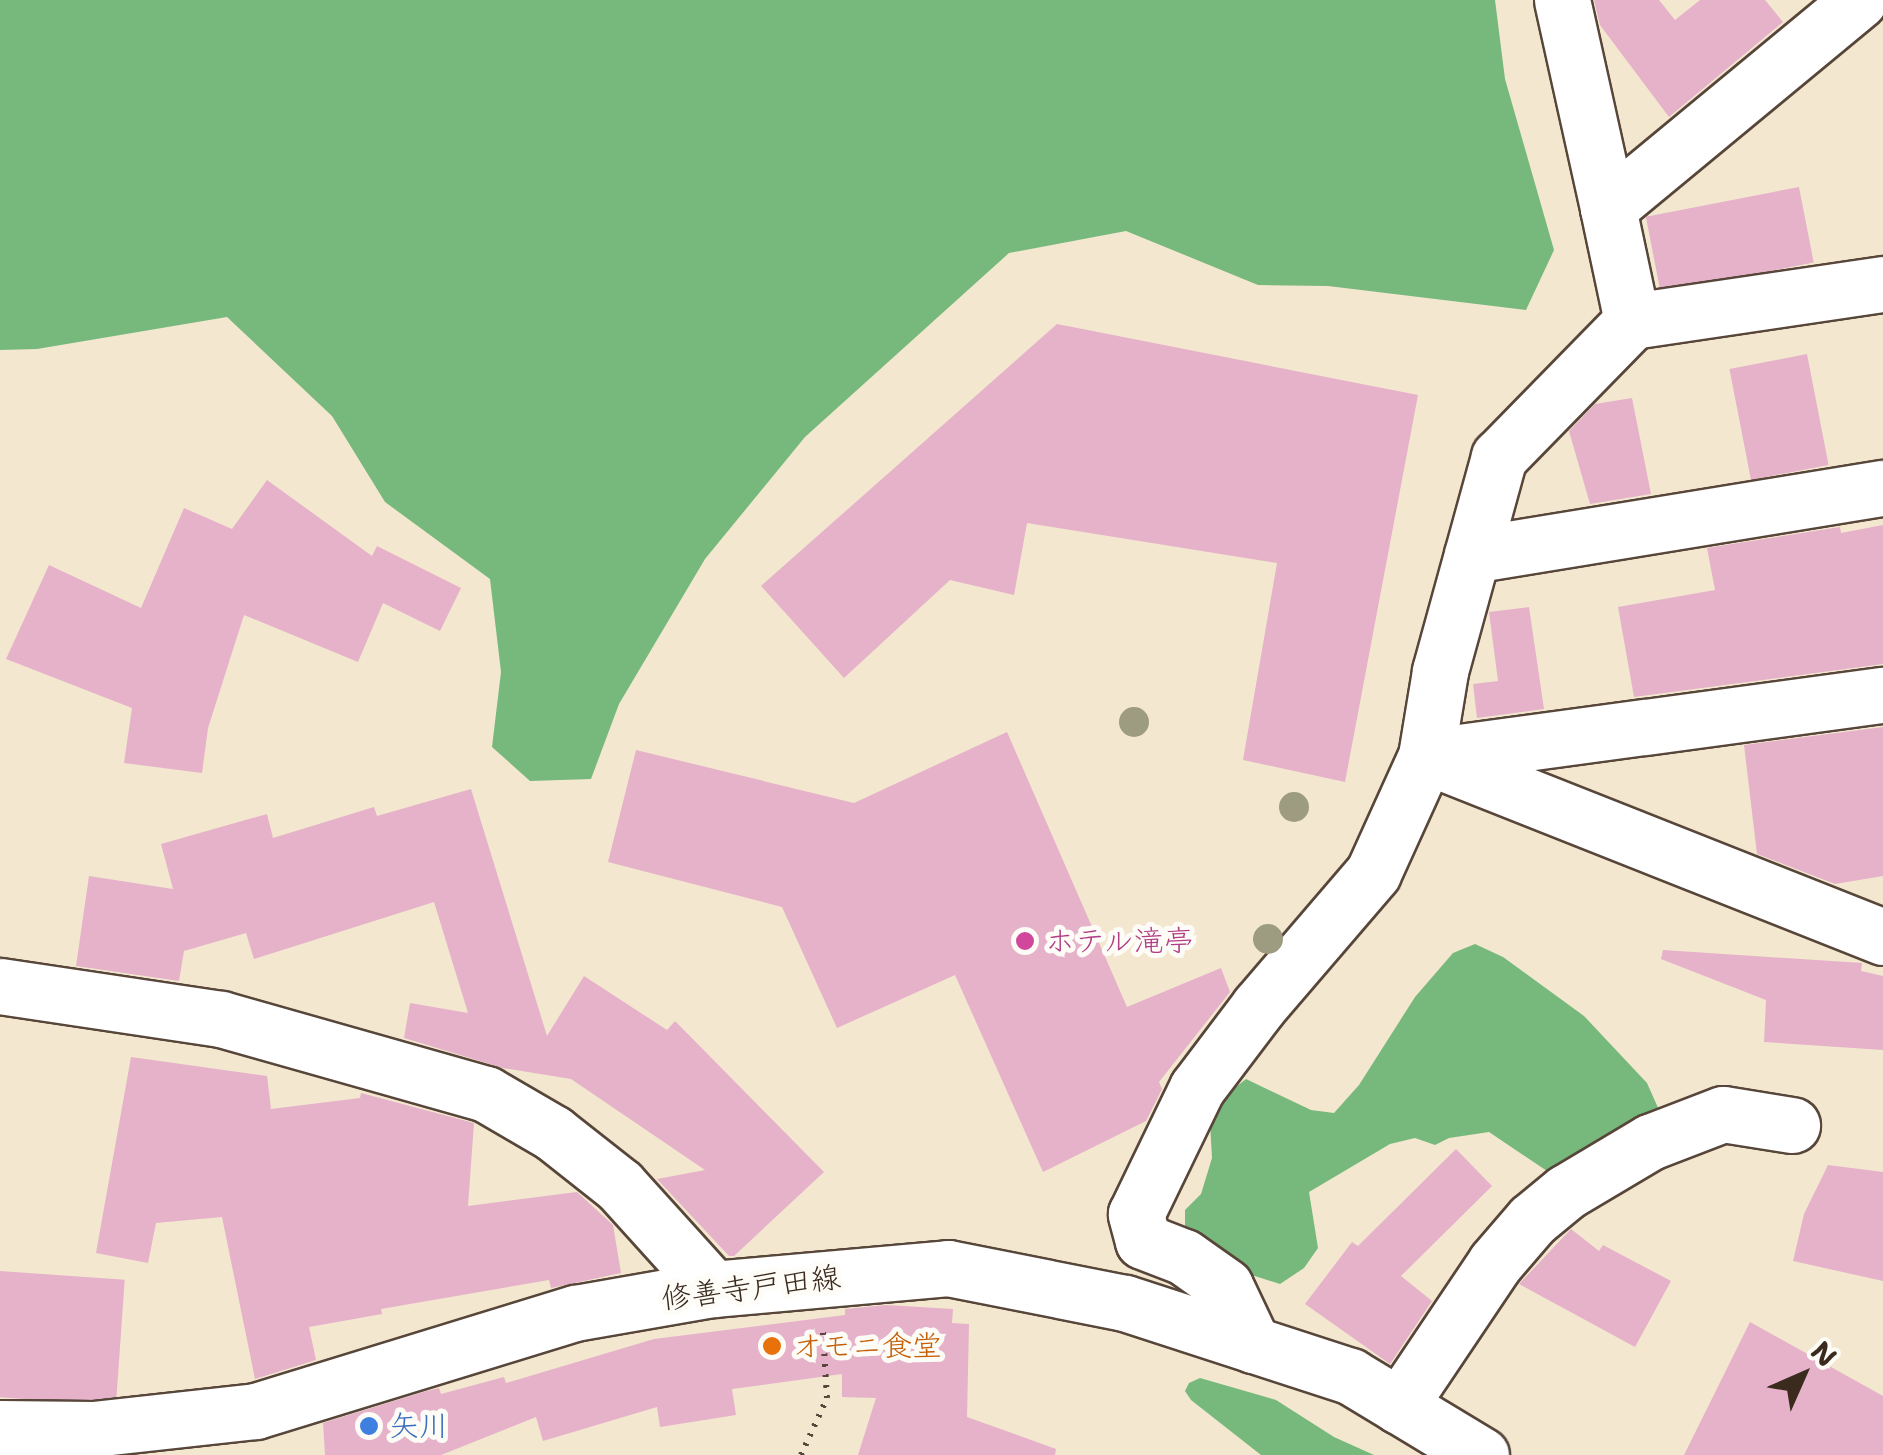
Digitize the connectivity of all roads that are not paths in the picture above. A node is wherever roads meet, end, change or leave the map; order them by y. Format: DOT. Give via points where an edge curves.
graph roads {
  1 [pos="1562,0"];
  2 [pos="1860,0"];
  3 [pos="1608,208"];
  4 [pos="1883,284"];
  5 [pos="1632,321"];
  6 [pos="1883,488"];
  7 [pos="1472,555"];
  8 [pos="1883,695"];
  9 [pos="1426,756"];
  10 [pos="1883,937"];
  11 [pos="0,986"];
  12 [pos="1792,1125"];
  13 [pos="713,1289"];
  14 [pos="1253,1344"];
  15 [pos="1399,1406"];
  16 [pos="0,1428"];
  17 [pos="1481,1455"];
  1 -- 3 [label="street"];
  2 -- 3 [label="street"];
  3 -- 5 [label="street"];
  4 -- 5 [label="street"];
  5 -- 7 [label="street" via="1499,456"];
  6 -- 7 [label="street"];
  7 -- 9 [label="street" via="1440,671"];
  8 -- 9 [label="street"];
  9 -- 10 [label="street"];
  9 -- 14 [label="street" via="1373,873 1196,1088 1136,1214 1143,1241 1184,1257 1225,1286"];
  11 -- 13 [label="street" via="221,1020 486,1094 554,1133 620,1186"];
  12 -- 15 [label="street" via="1723,1114 1650,1142 1566,1192 1494,1264"];
  13 -- 14 [label="street, 修善寺戸田線" via="948,1268 1125,1303"];
  13 -- 16 [label="street, 修善寺戸田線" via="574,1313 256,1411 93,1429"];
  14 -- 15 [label="street, 修善寺戸田線" via="1350,1376"];
  15 -- 17 [label="street, 修善寺戸田線"];
}
